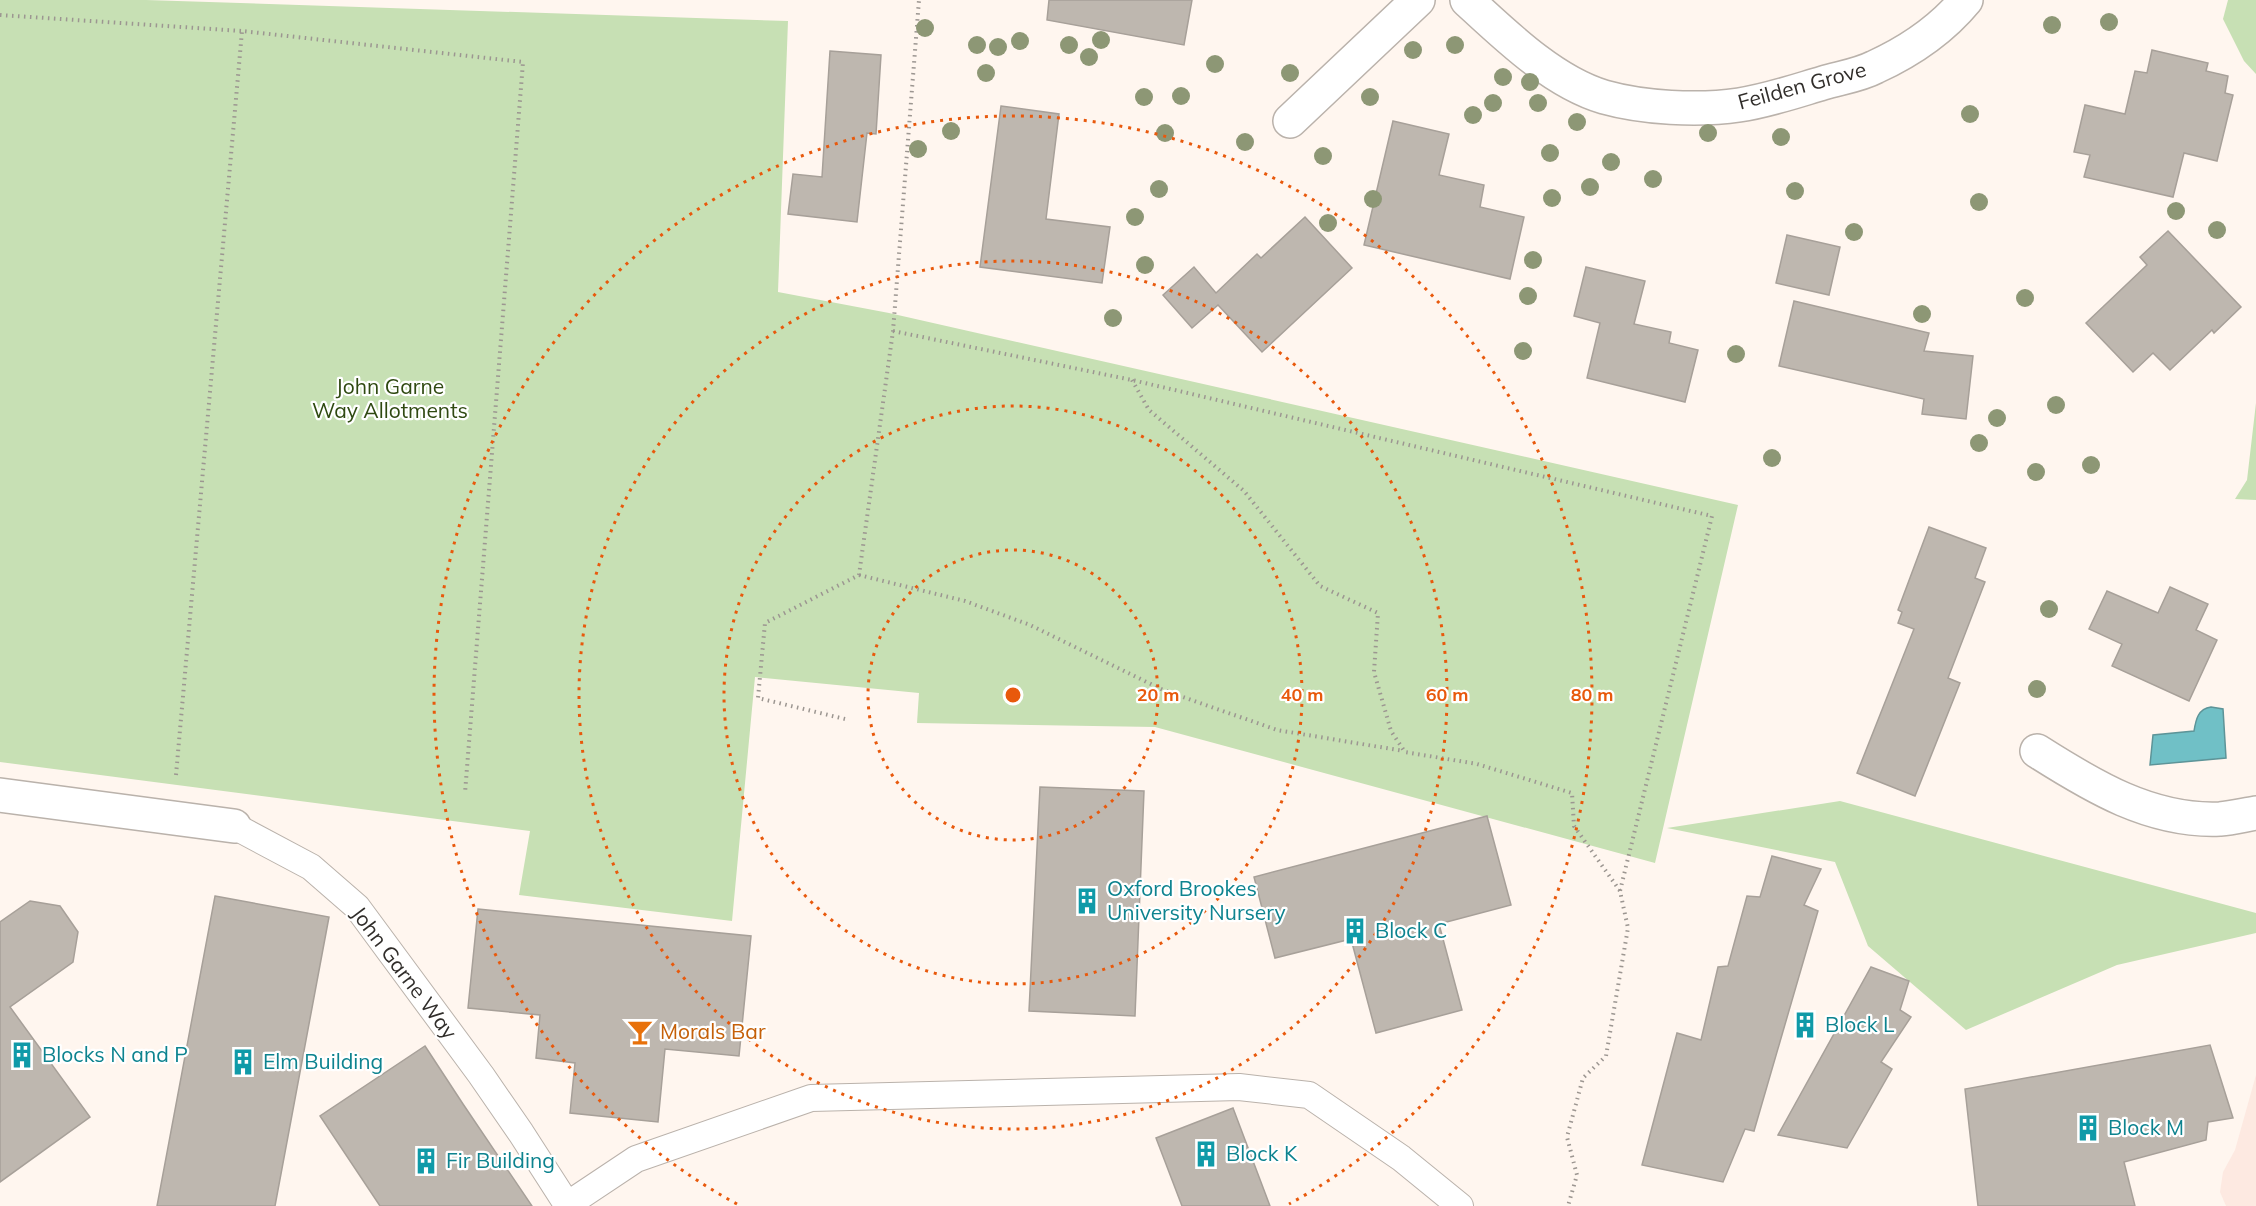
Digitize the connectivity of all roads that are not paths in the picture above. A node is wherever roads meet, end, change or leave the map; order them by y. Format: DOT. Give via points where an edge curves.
graph roads {
  1 [pos="1418,0"];
  2 [pos="1467,0"];
  3 [pos="1966,0"];
  4 [pos="1290,121"];
  5 [pos="2037,751"];
  6 [pos="0,795"];
  7 [pos="2256,813"];
  8 [pos="234,826"];
  9 [pos="567,1205"];
  10 [pos="1460,1206"];
  1 -- 4 [label="street"];
  2 -- 3 [label="street, Feilden Grove" via="1571,83 1635,104 1692,107 1739,105 1873,68 1937,30"];
  5 -- 7 [label="street" via="2089,784 2129,803 2174,815 2219,819"];
  6 -- 8 [label="street, John Garne Way"];
  8 -- 9 [label="lane, John Garne Way" via="310,867 357,907 481,1075"];
  9 -- 10 [label="lane" via="636,1159 811,1098 1239,1087 1309,1095 1401,1158"];
}
